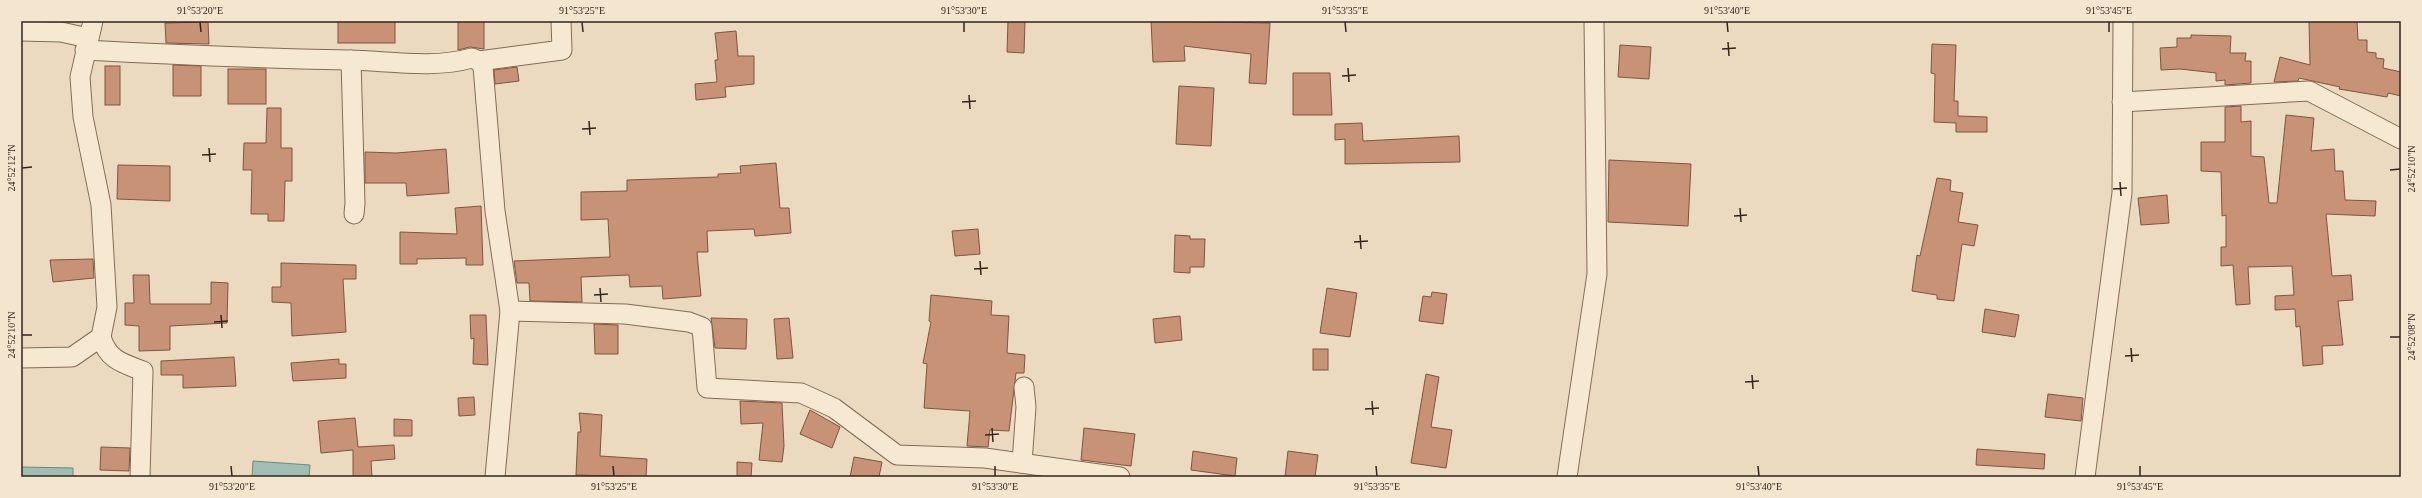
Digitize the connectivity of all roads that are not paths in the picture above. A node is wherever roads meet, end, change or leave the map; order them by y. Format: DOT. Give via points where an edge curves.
graph roads {
  1 [pos="561,21"];
  2 [pos="1594,21"];
  3 [pos="2123,21"];
  4 [pos="21,31"];
  5 [pos="89,36"];
  6 [pos="351,60"];
  7 [pos="479,61"];
  8 [pos="2122,102"];
  9 [pos="2401,139"];
  10 [pos="354,214"];
  11 [pos="510,311"];
  12 [pos="101,337"];
  13 [pos="21,358"];
  14 [pos="1024,387"];
  15 [pos="1022,463"];
  16 [pos="140,477"];
  17 [pos="495,477"];
  18 [pos="1120,477"];
  19 [pos="1567,477"];
  20 [pos="2085,477"];
  1 -- 7 [label="street" via="562,50"];
  2 -- 19 [label="street" via="1597,274"];
  3 -- 8 [label="street"];
  4 -- 5 [label="street"];
  5 -- 6 [label="street" via="196,56"];
  5 -- 12 [label="street" via="80,77 83,117 101,205 107,307"];
  6 -- 7 [label="street" via="452,64 472,58"];
  6 -- 10 [label="street"];
  7 -- 11 [label="street" via="483,67 495,211"];
  8 -- 9 [label="street" via="2309,91"];
  8 -- 20 [label="street" via="2122,193"];
  11 -- 15 [label="street" via="625,314 689,322 702,327 707,388 800,393 834,408 897,455 985,458"];
  11 -- 17 [label="street"];
  12 -- 13 [label="street" via="72,357"];
  12 -- 16 [label="street" via="105,350 121,363 144,371"];
  14 -- 15 [label="street" via="1026,407"];
  15 -- 18 [label="street"];
}
